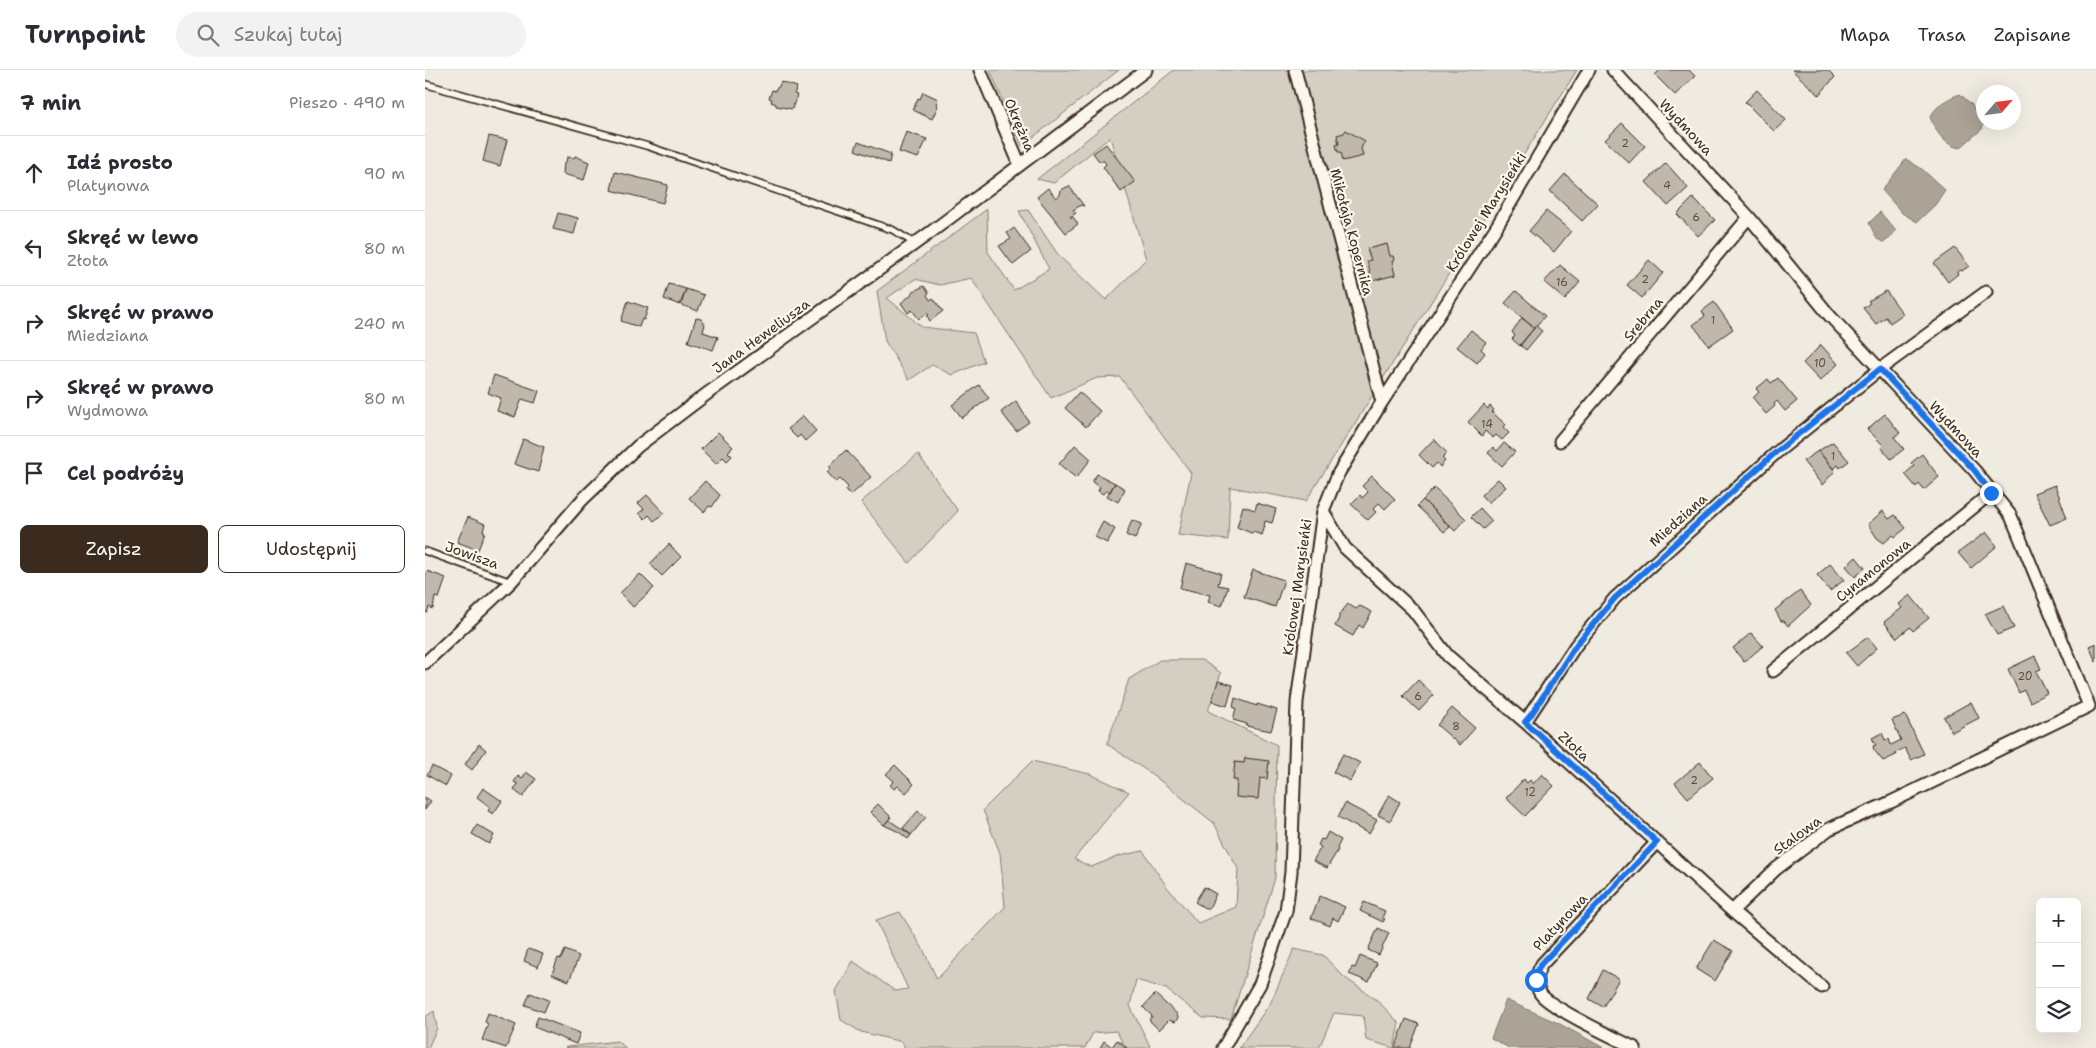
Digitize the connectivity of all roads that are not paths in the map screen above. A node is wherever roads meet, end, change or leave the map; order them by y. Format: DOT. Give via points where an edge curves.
graph roads {
  1 [pos="980,70"];
  2 [pos="1146,70"];
  3 [pos="1295,70"];
  4 [pos="1589,70"];
  5 [pos="1613,70"];
  6 [pos="425,84"];
  7 [pos="1021,165"];
  8 [pos="1749,217"];
  9 [pos="914,244"];
  10 [pos="1985,292"];
  11 [pos="1880,369"];
  12 [pos="1381,402"];
  13 [pos="1560,441"];
  14 [pos="1991,493"];
  15 [pos="1323,511"];
  16 [pos="425,551"];
  17 [pos="511,582"];
  18 [pos="425,663"];
  19 [pos="1773,671"];
  20 [pos="1525,722"];
  21 [pos="1891,802"];
  22 [pos="1657,842"];
  23 [pos="1732,911"];
  24 [pos="1822,987"];
  25 [pos="1223,1048"];
  26 [pos="1635,1048"];
  1 -- 7 [label="street, Okrężna"];
  2 -- 7 [label="street, Jana Heweliusza"];
  3 -- 12 [label="street, Mikołaja Kopernika"];
  4 -- 12 [label="street, Królowej Marysieńki" via="1497,226"];
  5 -- 8 [label="street, Wydmowa"];
  6 -- 9 [label="lane" via="647,146 893,230"];
  7 -- 9 [label="street, Jana Heweliusza"];
  8 -- 11 [label="street, Wydmowa" via="1830,316"];
  8 -- 13 [label="street, Srebrna"];
  9 -- 17 [label="street, Jana Heweliusza" via="639,446 583,500"];
  10 -- 11 [label="street, Miedziana"];
  11 -- 14 [label="street, Wydmowa" via="1975,471"];
  11 -- 20 [label="street, Miedziana" via="1776,452 1615,598 1576,645"];
  12 -- 15 [label="street, Królowej Marysieńki" via="1339,474"];
  14 -- 19 [label="street, Cynamonowa"];
  14 -- 21 [label="street, Wydmowa" via="2011,516 2089,706"];
  15 -- 20 [label="street, Złota" via="1345,548 1413,610 1448,656"];
  15 -- 25 [label="street, Królowej Marysieńki" via="1297,702 1291,872 1286,911 1259,984"];
  16 -- 17 [label="lane, Jowisza"];
  17 -- 18 [label="street, Jana Heweliusza"];
  20 -- 22 [label="street, Złota"];
  21 -- 23 [label="street, Stalowa" via="1829,829 1776,869"];
  22 -- 23 [label="street, Złota"];
  22 -- 26 [label="street, Platynowa" via="1541,964 1536,974 1537,987 1548,1002"];
  23 -- 24 [label="street, Złota"];
}
